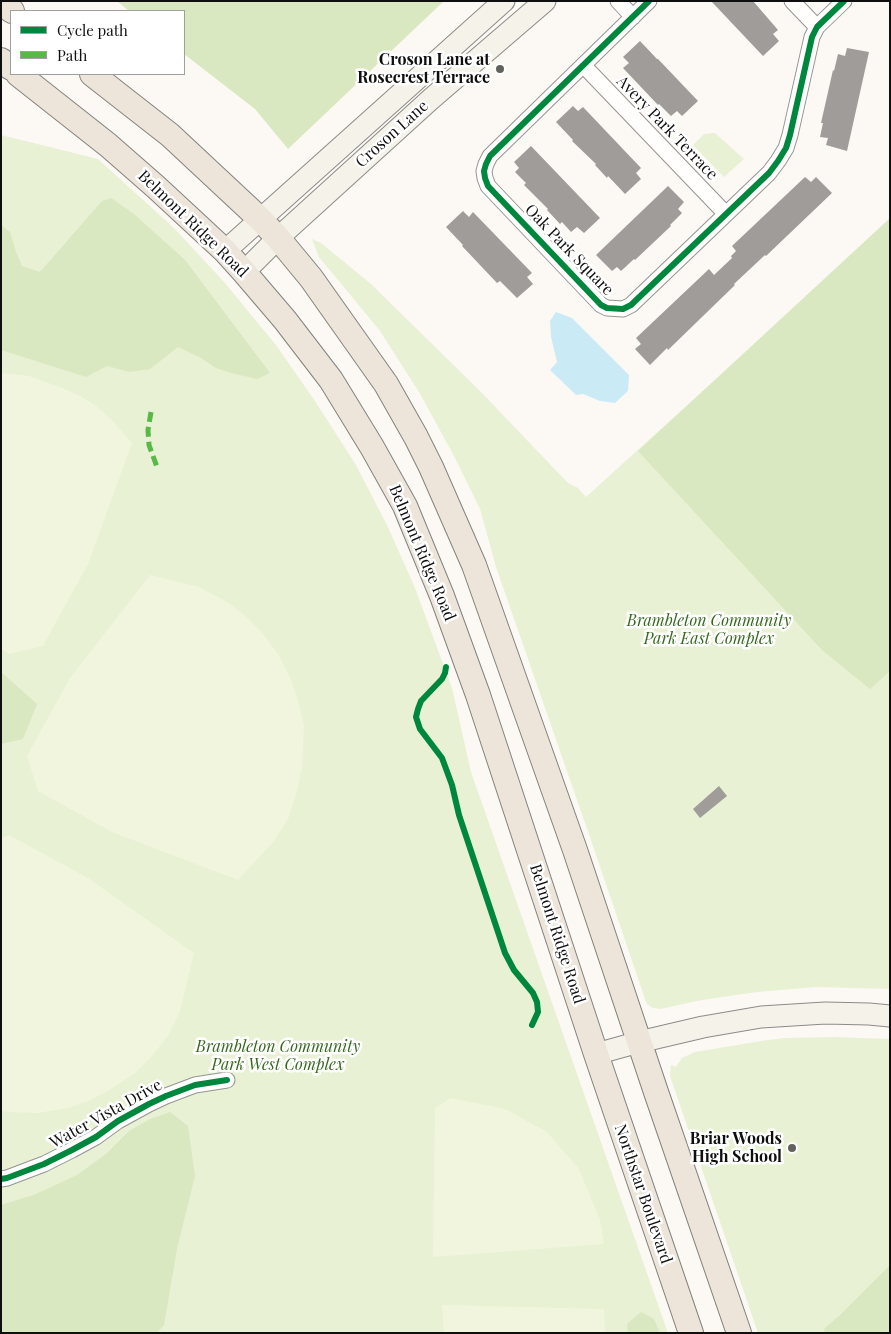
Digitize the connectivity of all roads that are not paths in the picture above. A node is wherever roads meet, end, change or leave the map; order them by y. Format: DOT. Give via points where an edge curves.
graph roads {
  1 [pos="504,1"];
  2 [pos="545,1"];
  3 [pos="618,1"];
  4 [pos="649,1"];
  5 [pos="792,1"];
  6 [pos="844,1"];
  7 [pos="633,17"];
  8 [pos="816,27"];
  9 [pos="584,66"];
  10 [pos="19,75"];
  11 [pos="93,75"];
  12 [pos="725,213"];
  13 [pos="260,219"];
  14 [pos="278,238"];
  15 [pos="225,251"];
  16 [pos="244,272"];
  17 [pos="890,1016"];
  18 [pos="638,1042"];
  19 [pos="596,1054"];
  20 [pos="227,1080"];
  21 [pos="1,1179"];
  22 [pos="691,1333"];
  23 [pos="739,1333"];
  1 -- 13 [label="main road, Croson Lane"];
  2 -- 14 [label="main road, Croson Lane"];
  3 -- 7 [label="street"];
  4 -- 7 [label="street, Oak Park Square"];
  5 -- 8 [label="street"];
  6 -- 8 [label="street"];
  7 -- 9 [label="street, Oak Park Square"];
  8 -- 12 [label="street, Oak Park Square" via="786,148 769,173"];
  9 -- 12 [label="street, Avery Park Terrace"];
  9 -- 12 [label="street, Oak Park Square" via="490,156 484,178 601,305 615,309 631,305"];
  10 -- 15 [label="main road, Belmont Ridge Road" via="108,145"];
  11 -- 13 [label="main road" via="170,135"];
  13 -- 14 [label="main road"];
  13 -- 15 [label="main road, Croson Lane"];
  14 -- 16 [label="main road, Croson Lane"];
  14 -- 18 [label="main road" via="311,278 386,384 431,467 474,565 575,850"];
  15 -- 16 [label="main road, Belmont Ridge Road"];
  16 -- 19 [label="main road, Belmont Ridge Road" via="331,380 405,506 478,696"];
  17 -- 18 [label="main road" via="825,1014 762,1017"];
  18 -- 19 [label="main road"];
  18 -- 23 [label="main road"];
  19 -- 22 [label="main road, Northstar Boulevard"];
  20 -- 21 [label="street, Water Vista Drive" via="195,1085 166,1096 72,1150"];
}
